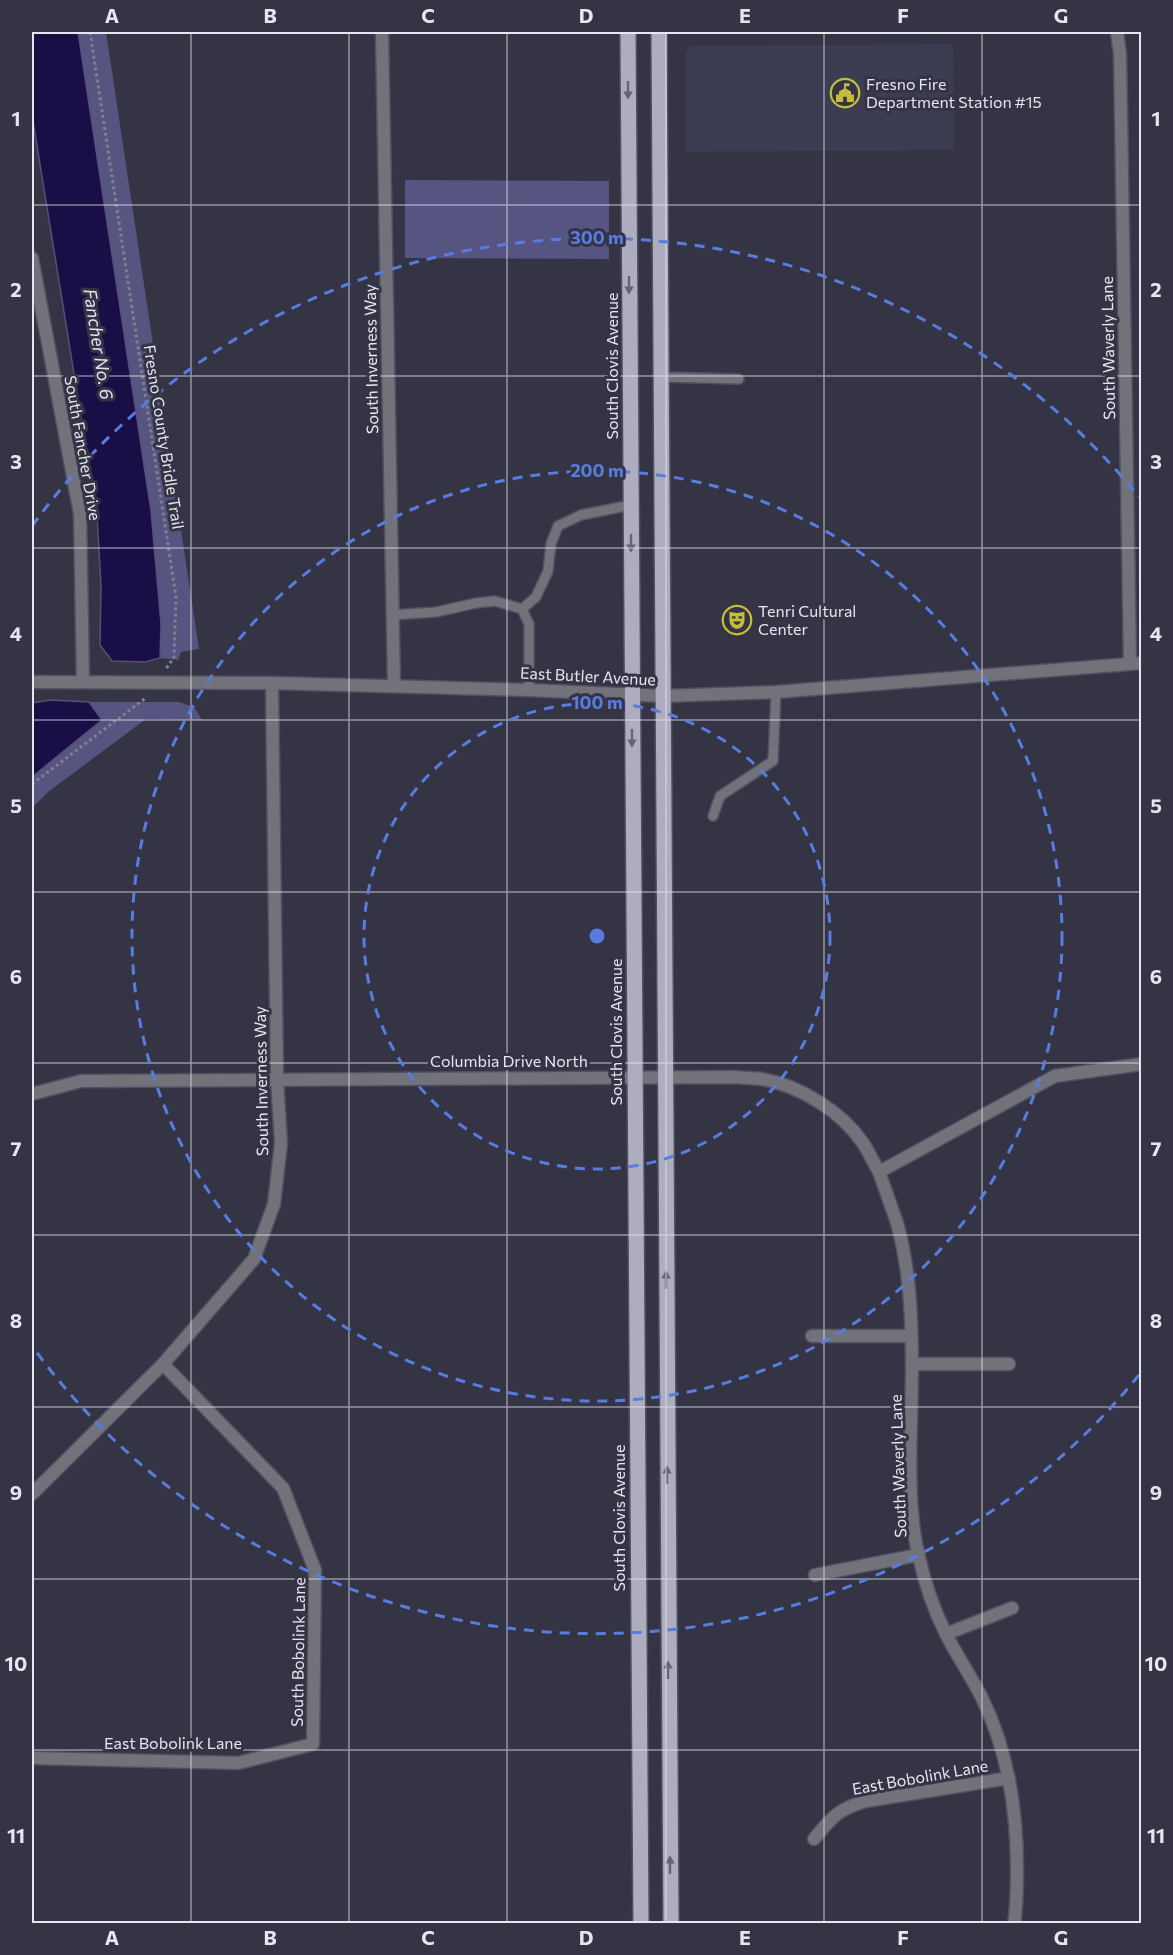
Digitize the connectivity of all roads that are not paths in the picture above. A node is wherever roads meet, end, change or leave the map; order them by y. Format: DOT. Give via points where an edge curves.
graph roads {
  1 [pos="382,32"];
  2 [pos="628,32"];
  3 [pos="659,32"];
  4 [pos="1117,32"];
  5 [pos="32,258"];
  6 [pos="661,377"];
  7 [pos="739,379"];
  8 [pos="631,505"];
  9 [pos="522,609"];
  10 [pos="393,615"];
  11 [pos="1136,663"];
  12 [pos="83,681"];
  13 [pos="32,682"];
  14 [pos="272,683"];
  15 [pos="394,686"];
  16 [pos="529,690"];
  17 [pos="776,692"];
  18 [pos="632,694"];
  19 [pos="663,696"];
  20 [pos="713,816"];
  21 [pos="1142,1064"];
  22 [pos="634,1077"];
  23 [pos="665,1077"];
  24 [pos="278,1079"];
  25 [pos="32,1094"];
  26 [pos="879,1172"];
  27 [pos="812,1336"];
  28 [pos="912,1336"];
  29 [pos="163,1364"];
  30 [pos="912,1364"];
  31 [pos="1009,1364"];
  32 [pos="32,1494"];
  33 [pos="918,1555"];
  34 [pos="815,1575"];
  35 [pos="1012,1608"];
  36 [pos="946,1634"];
  37 [pos="313,1744"];
  38 [pos="32,1758"];
  39 [pos="1009,1778"];
  40 [pos="814,1839"];
  41 [pos="640,1923"];
  42 [pos="670,1923"];
  43 [pos="1014,1923"];
  1 -- 10 [label="street, South Inverness Way"];
  2 -- 8 [label="main road, South Clovis Avenue, one-way"];
  3 -- 6 [label="main road"];
  4 -- 11 [label="street, South Waverly Lane"];
  5 -- 12 [label="street, South Fancher Drive" via="80,514"];
  6 -- 7 [label="lane"];
  6 -- 19 [label="main road"];
  8 -- 9 [label="lane" via="581,515 558,526 548,571 536,597"];
  8 -- 18 [label="main road, South Clovis Avenue, one-way"];
  9 -- 10 [label="lane" via="495,601"];
  9 -- 16 [label="lane" via="529,624"];
  10 -- 15 [label="street, South Inverness Way"];
  11 -- 17 [label="street, East Butler Avenue"];
  12 -- 13 [label="street, East Butler Avenue"];
  12 -- 14 [label="street, East Butler Avenue"];
  14 -- 15 [label="street, East Butler Avenue"];
  14 -- 24 [label="street, South Inverness Way"];
  15 -- 16 [label="street, East Butler Avenue"];
  16 -- 18 [label="street, East Butler Avenue"];
  17 -- 19 [label="street, East Butler Avenue"];
  17 -- 20 [label="lane" via="773,761 720,796"];
  18 -- 19 [label="street, East Butler Avenue"];
  18 -- 22 [label="main road, South Clovis Avenue, one-way"];
  19 -- 23 [label="main road"];
  21 -- 26 [label="street" via="1055,1076"];
  22 -- 23 [label="street, Columbia Drive North"];
  22 -- 24 [label="street, Columbia Drive North"];
  22 -- 41 [label="main road, South Clovis Avenue"];
  23 -- 26 [label="street, Columbia Drive North" via="762,1079 788,1087 816,1100 840,1118 862,1142"];
  42 -- 23 [label="main road, one-way"];
  24 -- 25 [label="street, Columbia Drive North" via="81,1081"];
  24 -- 29 [label="street, South Inverness Way" via="281,1143 274,1204 254,1259"];
  26 -- 28 [label="street, South Waverly Lane" via="902,1245"];
  27 -- 28 [label="street"];
  28 -- 30 [label="street, South Waverly Lane"];
  29 -- 32 [label="street, South Inverness Way"];
  29 -- 37 [label="street, South Bobolink Lane" via="283,1488 315,1570"];
  30 -- 31 [label="street"];
  30 -- 33 [label="street, South Waverly Lane" via="913,1503"];
  33 -- 34 [label="street"];
  33 -- 36 [label="street, South Waverly Lane"];
  35 -- 36 [label="street"];
  36 -- 39 [label="street, South Waverly Lane" via="990,1716"];
  37 -- 38 [label="street, East Bobolink Lane" via="238,1763"];
  39 -- 40 [label="street, East Bobolink Lane" via="846,1807"];
  39 -- 43 [label="street, South Waverly Lane" via="1016,1830"];
}
